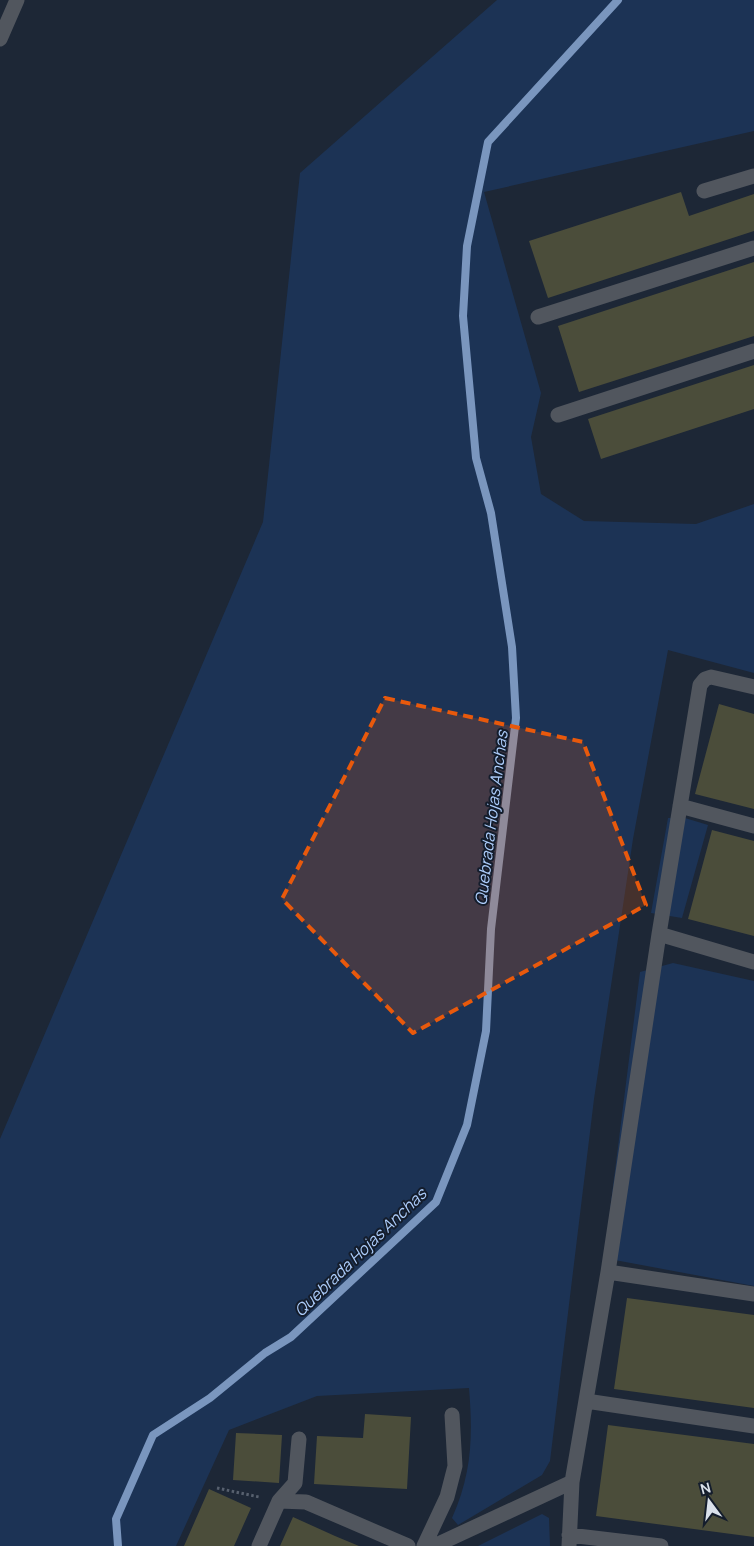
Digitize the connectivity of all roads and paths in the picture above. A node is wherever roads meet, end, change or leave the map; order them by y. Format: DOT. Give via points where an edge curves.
graph roads {
  1 [pos="17,0"];
  2 [pos="0,39"];
  3 [pos="754,176"];
  4 [pos="704,191"];
  5 [pos="754,248"];
  6 [pos="538,317"];
  7 [pos="754,351"];
  8 [pos="558,415"];
  9 [pos="754,687"];
  10 [pos="680,806"];
  11 [pos="754,826"];
  12 [pos="659,934"];
  13 [pos="754,962"];
  14 [pos="608,1272"];
  15 [pos="754,1294"];
  16 [pos="586,1401"];
  17 [pos="452,1415"];
  18 [pos="754,1426"];
  19 [pos="299,1439"];
  20 [pos="572,1482"];
  21 [pos="217,1488"];
  22 [pos="279,1501"];
  23 [pos="569,1541"];
  24 [pos="259,1546"];
  25 [pos="408,1546"];
  26 [pos="424,1546"];
  27 [pos="434,1546"];
  28 [pos="661,1546"];
  1 -- 2 [label="street"];
  3 -- 4 [label="street"];
  5 -- 6 [label="street"];
  7 -- 8 [label="street"];
  9 -- 10 [label="street" via="710,677 700,685"];
  10 -- 11 [label="street"];
  10 -- 12 [label="street"];
  12 -- 13 [label="street"];
  12 -- 14 [label="street"];
  14 -- 15 [label="street"];
  14 -- 16 [label="street"];
  16 -- 18 [label="street"];
  16 -- 20 [label="street"];
  17 -- 26 [label="street" via="455,1466 447,1497"];
  19 -- 22 [label="street" via="295,1483"];
  20 -- 23 [label="street"];
  20 -- 27 [label="street"];
  21 -- 22 [label="path"];
  22 -- 24 [label="street"];
  22 -- 25 [label="street" via="306,1502"];
  23 -- 28 [label="street"];
}
